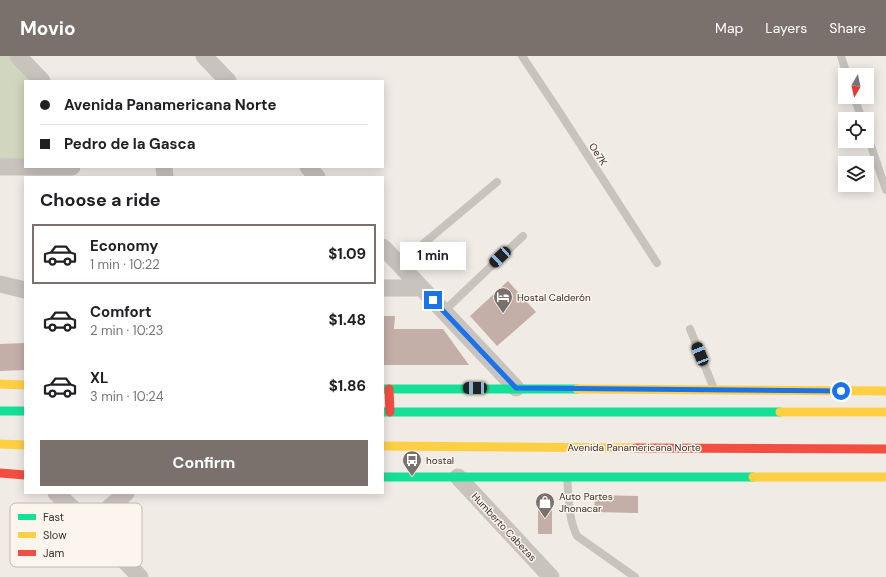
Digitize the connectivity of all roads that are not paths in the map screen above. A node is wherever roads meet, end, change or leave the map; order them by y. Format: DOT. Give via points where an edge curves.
graph roads {
  1 [pos="18,56"];
  2 [pos="204,56"];
  3 [pos="522,56"];
  4 [pos="841,56"];
  5 [pos="845,68"];
  6 [pos="41,80"];
  7 [pos="227,80"];
  8 [pos="872,148"];
  9 [pos="0,167"];
  10 [pos="24,167"];
  11 [pos="309,168"];
  12 [pos="316,176"];
  13 [pos="498,182"];
  14 [pos="886,190"];
  15 [pos="522,236"];
  16 [pos="384,248"];
  17 [pos="657,263"];
  18 [pos="399,264"];
  19 [pos="0,284"];
  20 [pos="384,288"];
  21 [pos="422,288"];
  22 [pos="24,290"];
  23 [pos="444,311"];
  24 [pos="690,329"];
  25 [pos="0,384"];
  26 [pos="24,385"];
  27 [pos="516,388"];
  28 [pos="386,389"];
  29 [pos="715,390"];
  30 [pos="886,391"];
  31 [pos="0,411"];
  32 [pos="24,411"];
  33 [pos="387,412"];
  34 [pos="886,412"];
  35 [pos="0,444"];
  36 [pos="24,445"];
  37 [pos="384,446"];
  38 [pos="886,449"];
  39 [pos="0,474"];
  40 [pos="24,475"];
  41 [pos="384,477"];
  42 [pos="458,477"];
  43 [pos="567,477"];
  44 [pos="886,477"];
  45 [pos="57,494"];
  46 [pos="125,494"];
  47 [pos="67,503"];
  48 [pos="114,503"];
  49 [pos="131,567"];
  50 [pos="140,577"];
  51 [pos="551,577"];
  52 [pos="635,577"];
  1 -- 6 [label="street"];
  2 -- 7 [label="street"];
  3 -- 17 [label="lane, Oe7K"];
  4 -- 5 [label="lane"];
  8 -- 14 [label="lane"];
  9 -- 10 [label="street"];
  11 -- 12 [label="street"];
  13 -- 18 [label="lane"];
  15 -- 23 [label="lane"];
  16 -- 18 [label="street"];
  18 -- 21 [label="street"];
  19 -- 22 [label="street"];
  20 -- 21 [label="street"];
  21 -- 23 [label="street"];
  23 -- 27 [label="street"];
  24 -- 29 [label="lane"];
  25 -- 26 [label="main road"];
  27 -- 28 [label="main road"];
  27 -- 29 [label="main road"];
  28 -- 33 [label="main road"];
  29 -- 30 [label="main road"];
  31 -- 32 [label="main road"];
  33 -- 34 [label="main road"];
  35 -- 36 [label="main road"];
  37 -- 38 [label="main road, Avenida Panamericana Norte"];
  39 -- 40 [label="main road"];
  41 -- 42 [label="main road"];
  42 -- 43 [label="main road"];
  42 -- 51 [label="street, Humberto Cabezas"];
  43 -- 44 [label="main road"];
  43 -- 52 [label="lane" via="570,516 577,536"];
  45 -- 47 [label="street"];
  46 -- 48 [label="street"];
  49 -- 50 [label="street"];
}
